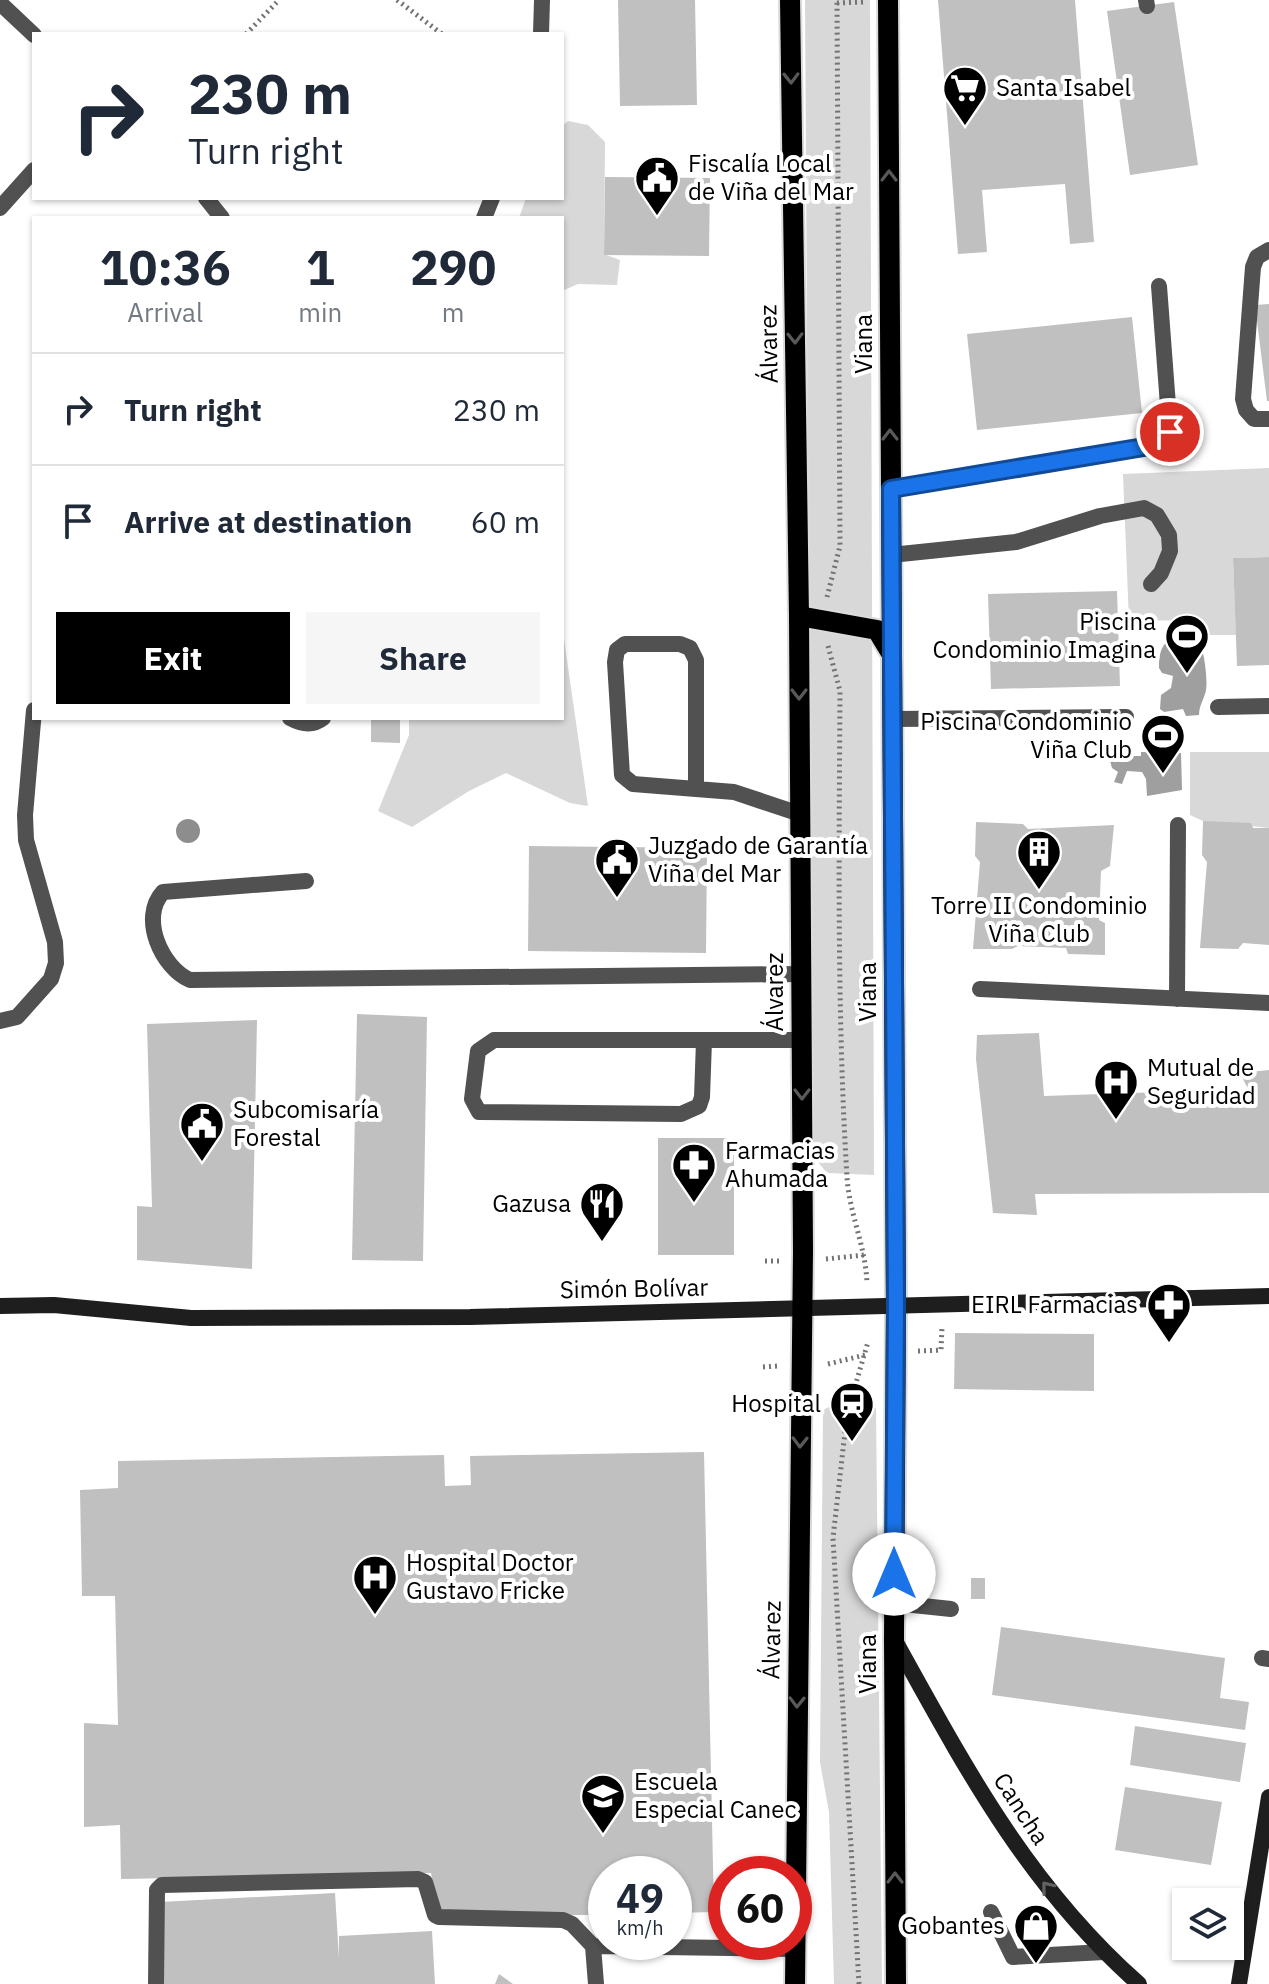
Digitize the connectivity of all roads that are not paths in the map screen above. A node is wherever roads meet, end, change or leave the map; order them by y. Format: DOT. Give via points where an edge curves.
graph roads {
  1 [pos="542,0"];
  2 [pos="790,0"];
  3 [pos="888,0"];
  4 [pos="0,3"];
  5 [pos="541,32"];
  6 [pos="32,33"];
  7 [pos="32,172"];
  8 [pos="208,200"];
  9 [pos="0,208"];
  10 [pos="220,216"];
  11 [pos="1269,250"];
  12 [pos="1159,286"];
  13 [pos="1269,419"];
  14 [pos="891,489"];
  15 [pos="891,555"];
  16 [pos="1151,584"];
  17 [pos="799,616"];
  18 [pos="891,653"];
  19 [pos="1269,706"];
  20 [pos="1218,707"];
  21 [pos="1126,717"];
  22 [pos="892,719"];
  23 [pos="33,720"];
  24 [pos="296,720"];
  25 [pos="321,720"];
  26 [pos="696,788"];
  27 [pos="800,814"];
  28 [pos="1178,825"];
  29 [pos="306,881"];
  30 [pos="801,974"];
  31 [pos="980,989"];
  32 [pos="1177,999"];
  33 [pos="1269,1003"];
  34 [pos="0,1021"];
  35 [pos="801,1040"];
  36 [pos="704,1041"];
  37 [pos="1269,1296"];
  38 [pos="0,1306"];
  39 [pos="896,1306"];
  40 [pos="803,1308"];
  41 [pos="894,1603"];
  42 [pos="951,1609"];
  43 [pos="894,1639"];
  44 [pos="1269,1797"];
  45 [pos="795,1856"];
  46 [pos="991,1912"];
  47 [pos="588,1941"];
  48 [pos="1104,1952"];
  49 [pos="594,1960"];
  50 [pos="794,1960"];
  51 [pos="797,1960"];
  52 [pos="156,1984"];
  53 [pos="596,1984"];
  54 [pos="795,1984"];
  55 [pos="803,1984"];
  56 [pos="896,1984"];
  57 [pos="1139,1984"];
  58 [pos="1239,1984"];
  1 -- 5 [label="street"];
  2 -- 17 [label="main road, Álvarez, one-way"];
  14 -- 3 [label="main road, Viana, one-way"];
  4 -- 6 [label="street"];
  7 -- 9 [label="street"];
  8 -- 10 [label="street"];
  11 -- 13 [label="street" via="1253,267 1243,399 1254,419"];
  12 -- 14 [label="street" via="1170,432 1162,444"];
  14 -- 15 [label="main road, Viana"];
  15 -- 16 [label="street" via="1016,542 1144,508 1157,515 1169,535 1170,551"];
  15 -- 18 [label="main road, Viana"];
  17 -- 18 [label="main road" via="877,630"];
  17 -- 27 [label="main road, Álvarez, one-way"];
  18 -- 22 [label="main road, Viana"];
  19 -- 20 [label="street"];
  21 -- 22 [label="street"];
  22 -- 39 [label="main road, Viana"];
  23 -- 34 [label="street" via="26,840 55,942 56,963 51,979 17,1017"];
  24 -- 25 [label="street"];
  26 -- 26 [label="street" via="633,784 622,775 615,662 617,650 625,644 680,644 690,648 696,660"];
  26 -- 27 [label="street" via="734,792"];
  27 -- 30 [label="main road, Álvarez"];
  28 -- 32 [label="street"];
  29 -- 30 [label="street" via="163,892 151,919 164,956 190,980"];
  30 -- 35 [label="main road, Álvarez"];
  31 -- 32 [label="street"];
  32 -- 33 [label="street"];
  35 -- 36 [label="street"];
  35 -- 40 [label="main road, Álvarez, one-way"];
  36 -- 36 [label="street" via="494,1040 478,1051 472,1099 479,1112 681,1114 699,1106 702,1097"];
  37 -- 39 [label="main road, Simón Bolívar"];
  38 -- 40 [label="main road, Simón Bolívar" via="54,1305 191,1318"];
  39 -- 40 [label="main road, Simón Bolívar"];
  39 -- 41 [label="main road, Viana"];
  40 -- 45 [label="main road, Álvarez, one-way"];
  41 -- 42 [label="street"];
  41 -- 43 [label="main road, Viana"];
  48 -- 43 [label="main road, Cancha, one-way" via="1065,1910 990,1809"];
  56 -- 43 [label="main road, Viana, one-way"];
  44 -- 58 [label="main road"];
  46 -- 48 [label="street" via="1013,1957"];
  47 -- 52 [label="street" via="563,1920 439,1917 425,1882 418,1879 162,1885 157,1890"];
  48 -- 57 [label="main road, Cancha"];
  49 -- 53 [label="street"];
  50 -- 54 [label="main road, Álvarez"];
  51 -- 55 [label="main road"];
}
